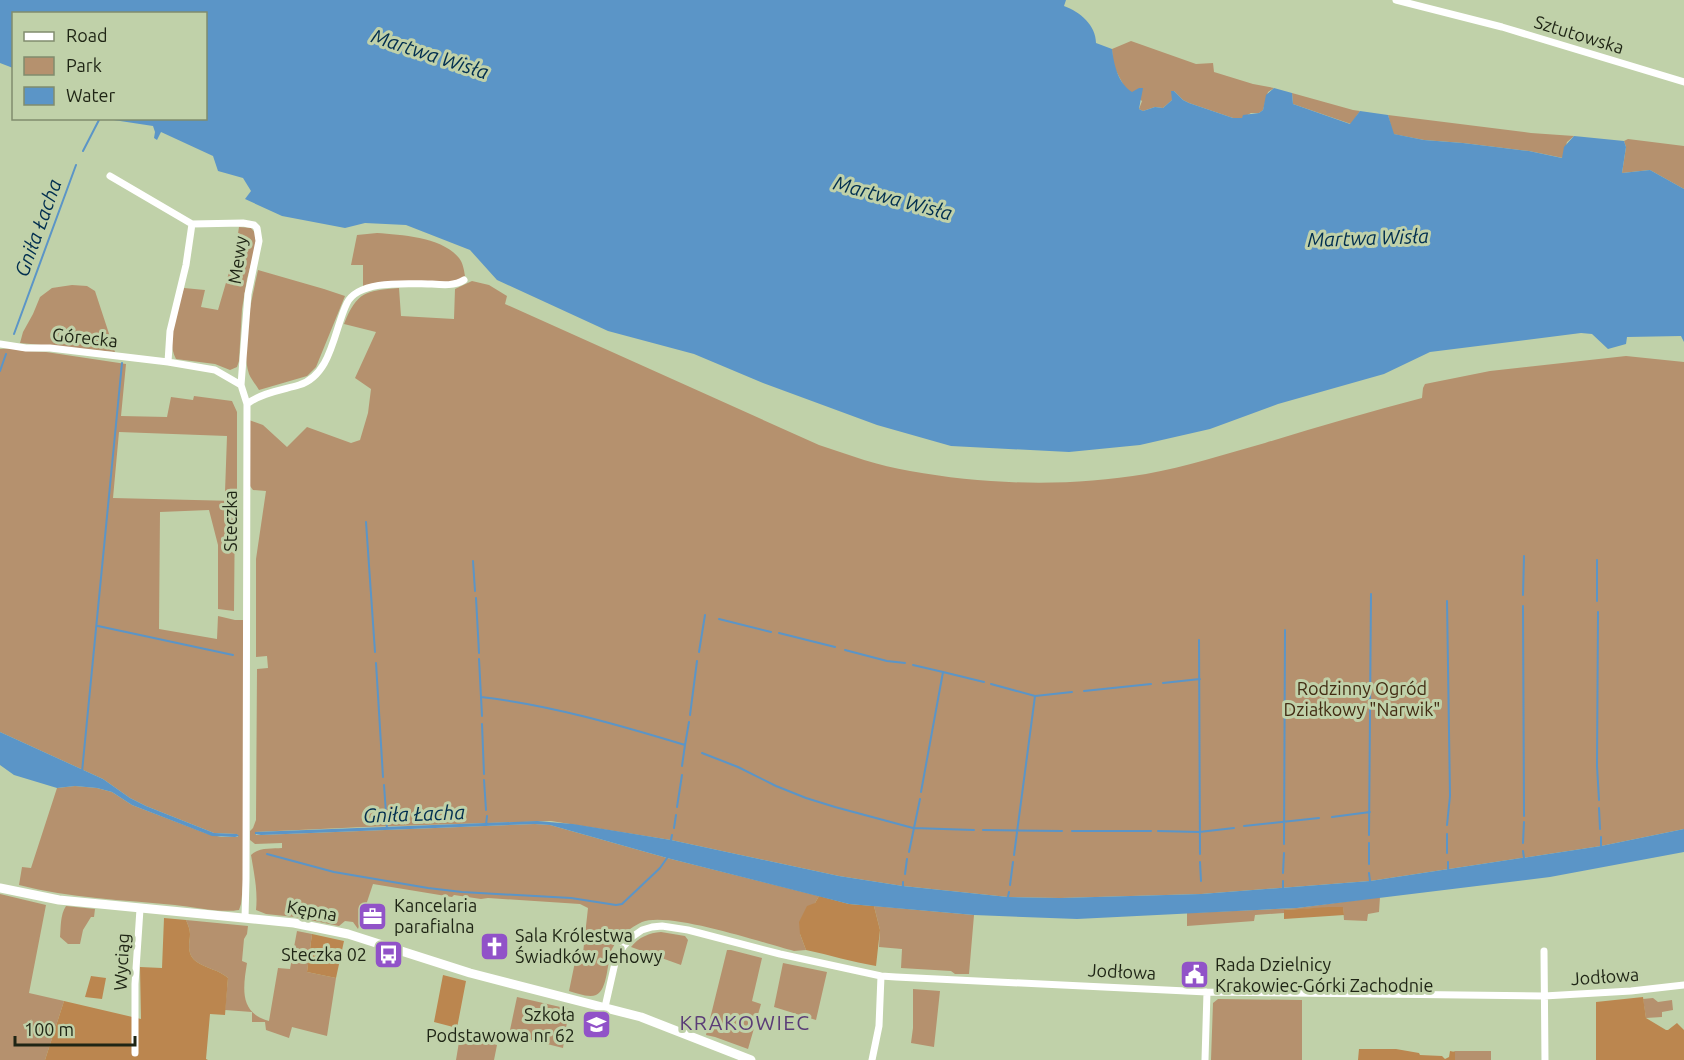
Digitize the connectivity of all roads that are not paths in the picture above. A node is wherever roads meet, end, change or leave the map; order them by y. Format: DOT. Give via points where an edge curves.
graph roads {
  1 [pos="1396,0"];
  2 [pos="1684,82"];
  3 [pos="110,176"];
  4 [pos="192,224"];
  5 [pos="464,280"];
  6 [pos="0,344"];
  7 [pos="168,362"];
  8 [pos="241,385"];
  9 [pos="247,404"];
  10 [pos="0,888"];
  11 [pos="140,909"];
  12 [pos="245,918"];
  13 [pos="1544,951"];
  14 [pos="881,976"];
  15 [pos="1684,985"];
  16 [pos="1207,992"];
  17 [pos="1544,996"];
  18 [pos="605,1007"];
  19 [pos="135,1053"];
  20 [pos="748,1059"];
  21 [pos="873,1060"];
  22 [pos="1205,1060"];
  23 [pos="1545,1060"];
  1 -- 2 [label="street, Sztutowska" via="1502,27"];
  3 -- 4 [label="street"];
  4 -- 7 [label="street" via="170,331"];
  4 -- 8 [label="street, Mewy" via="243,223 254,225 258,231 259,247 248,294"];
  5 -- 9 [label="street" via="450,285 401,284 358,291 350,296 328,355 315,377 255,397"];
  6 -- 7 [label="street, Górecka"];
  7 -- 8 [label="street, Górecka" via="215,370"];
  8 -- 9 [label="street"];
  9 -- 12 [label="street, Steczka"];
  10 -- 11 [label="street, Kępna" via="45,898"];
  11 -- 12 [label="street, Kępna"];
  11 -- 19 [label="street, Wyciąg"];
  12 -- 18 [label="street, Kępna" via="348,934 470,973"];
  13 -- 17 [label="street"];
  14 -- 16 [label="street, Jodłowa"];
  14 -- 18 [label="street, Jodłowa" via="688,930 652,927 642,930 623,947 615,963"];
  14 -- 21 [label="street"];
  15 -- 17 [label="street, Jodłowa"];
  16 -- 17 [label="street, Jodłowa"];
  16 -- 22 [label="street"];
  17 -- 23 [label="street"];
  18 -- 20 [label="street, Kępna" via="658,1023"];
}
